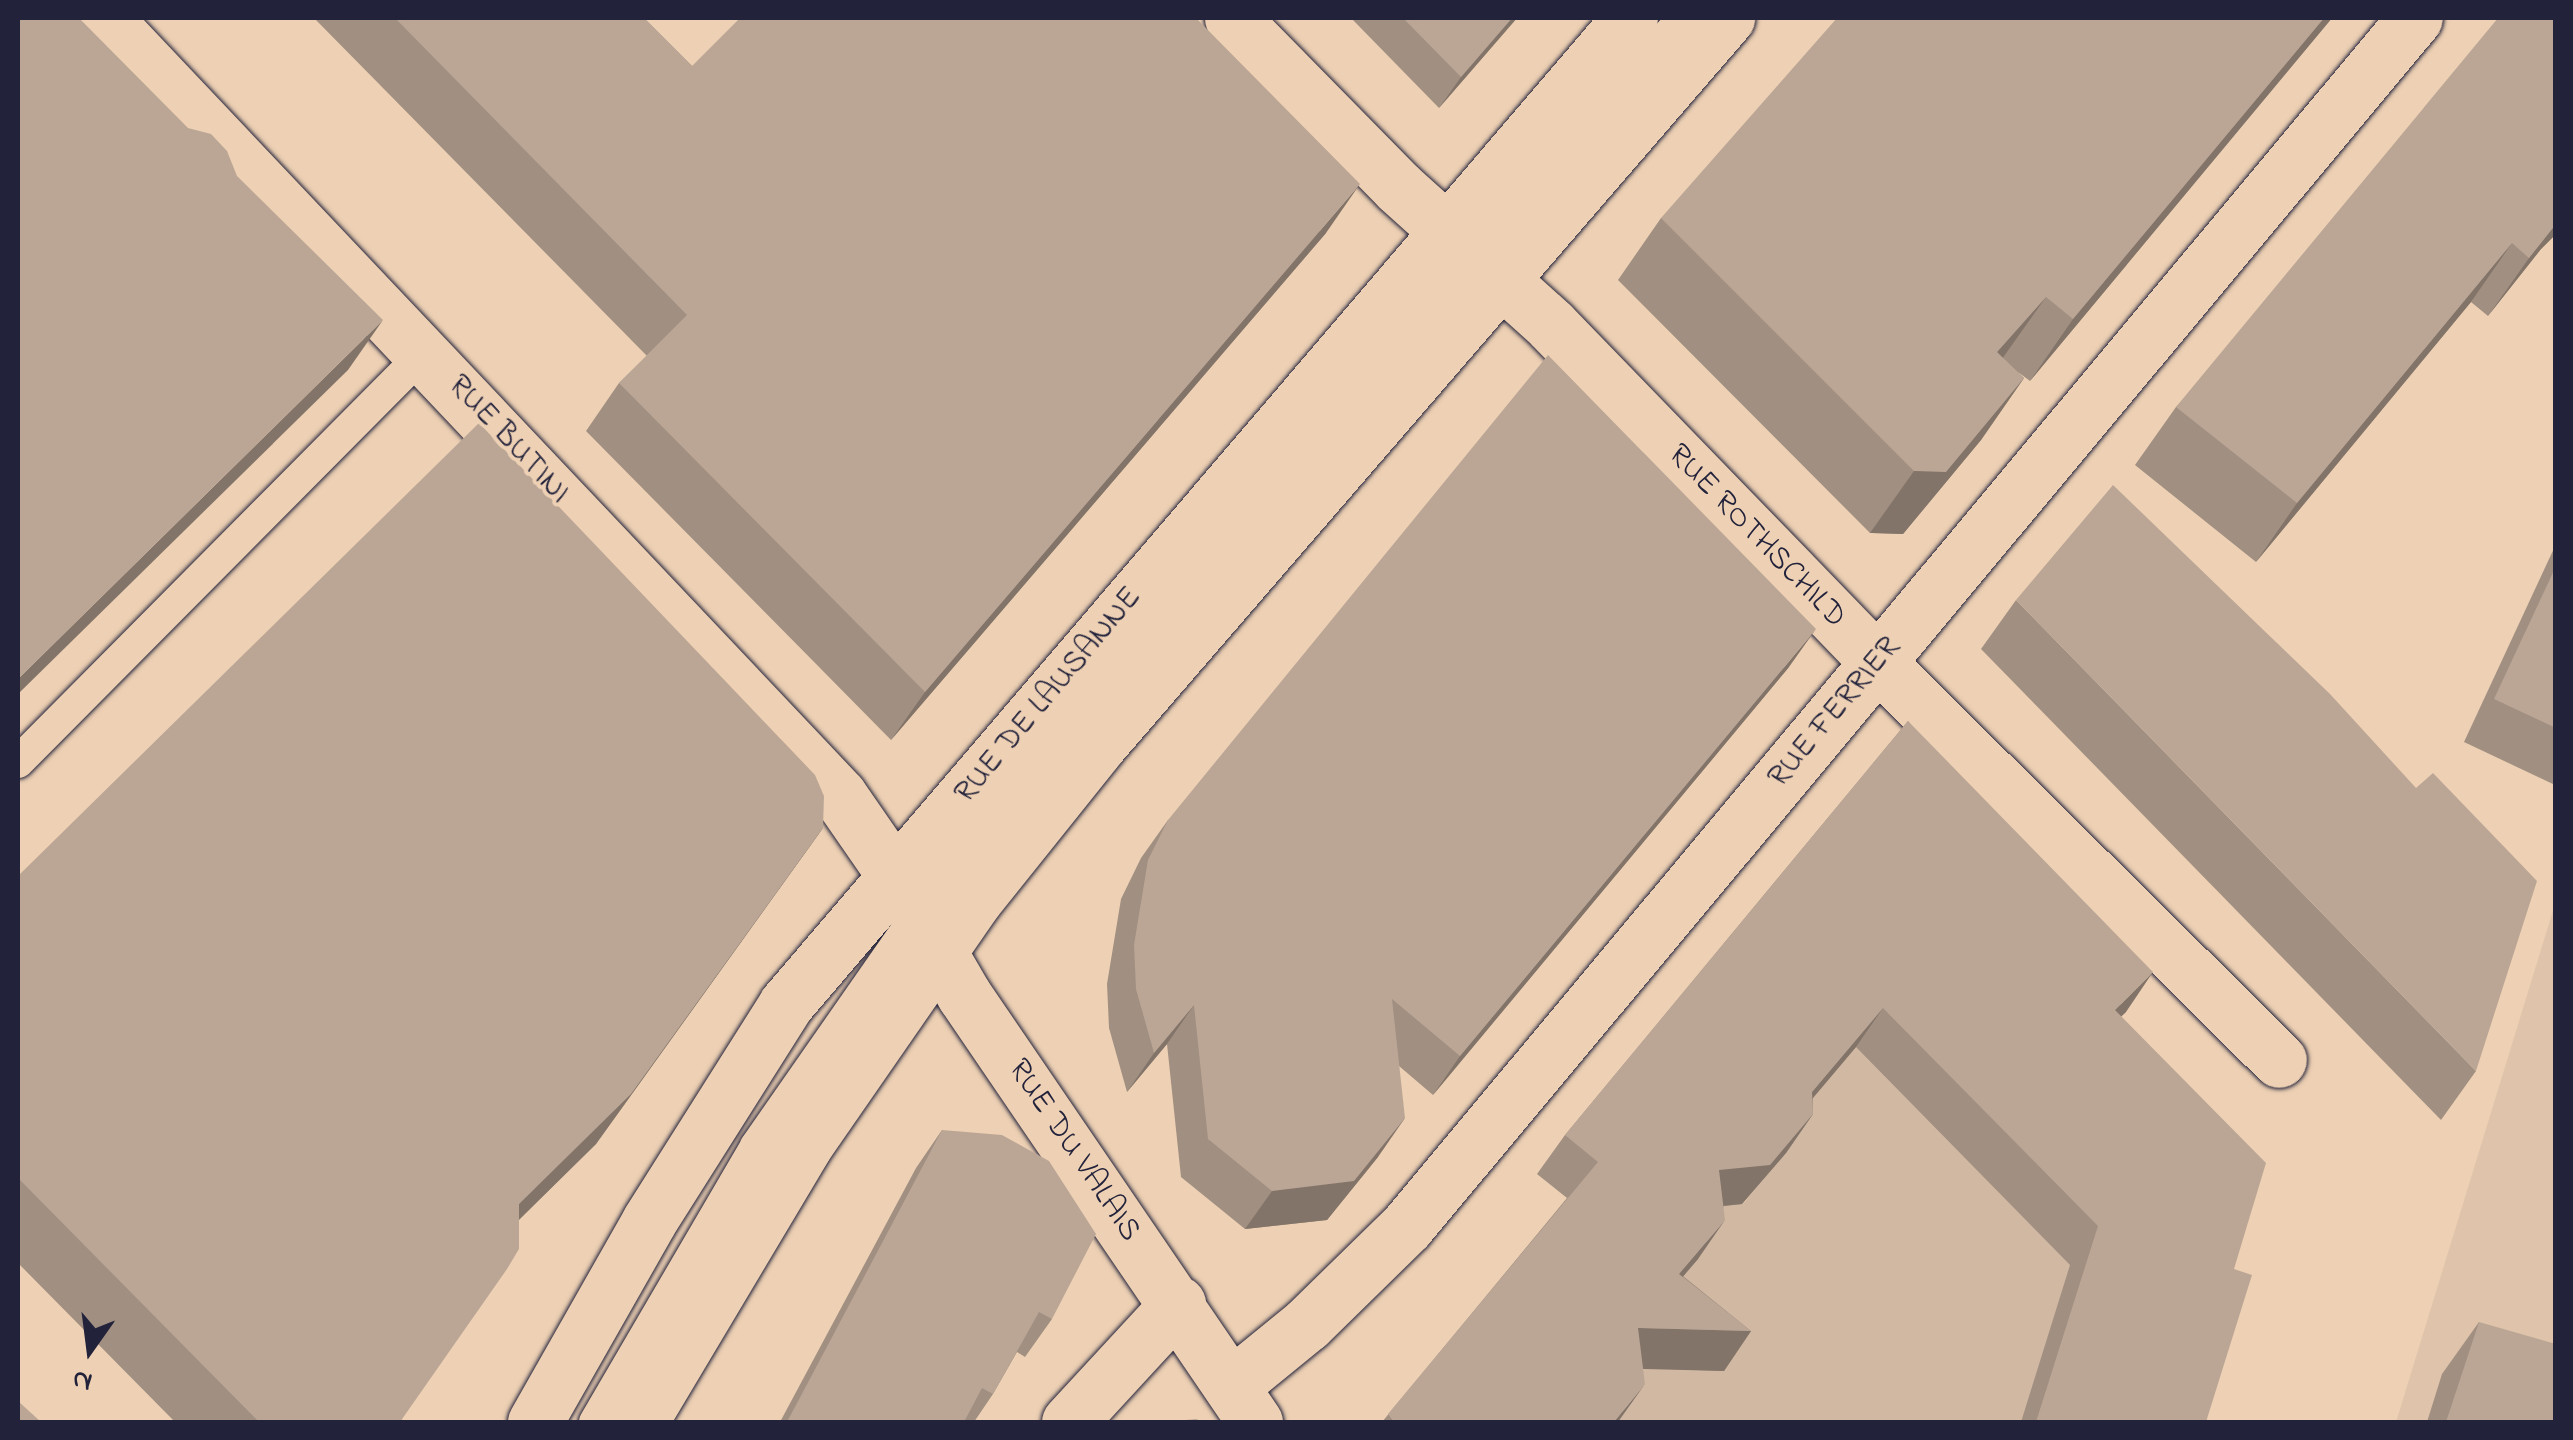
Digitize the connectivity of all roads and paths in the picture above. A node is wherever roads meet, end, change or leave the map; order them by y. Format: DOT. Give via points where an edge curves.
graph roads {
  1 [pos="1232,18"];
  2 [pos="1630,18"];
  3 [pos="1683,18"];
  4 [pos="1727,18"];
  5 [pos="2415,18"];
  6 [pos="111,20"];
  7 [pos="1473,256"];
  8 [pos="426,352"];
  9 [pos="1878,663"];
  10 [pos="18,762"];
  11 [pos="916,914"];
  12 [pos="2278,1060"];
  13 [pos="1178,1304"];
  14 [pos="1243,1404"];
  15 [pos="535,1422"];
  16 [pos="595,1422"];
  17 [pos="640,1422"];
  18 [pos="1069,1422"];
  1 -- 7 [label="street, RUE ROTHSCHILD"];
  2 -- 7 [label="street, RUE DE LAUSANNE"];
  3 -- 7 [label="lane"];
  4 -- 7 [label="street"];
  5 -- 9 [label="street, RUE FERRIER"];
  6 -- 8 [label="street, RUE BUTINI"];
  7 -- 9 [label="street, RUE ROTHSCHILD"];
  7 -- 11 [label="street, RUE DE LAUSANNE"];
  7 -- 11 [label="street" via="1098,746"];
  8 -- 10 [label="lane"];
  8 -- 11 [label="street, RUE BUTINI" via="839,795"];
  9 -- 12 [label="street, RUE ROTHSCHILD"];
  9 -- 14 [label="street, RUE FERRIER" via="1407,1226 1307,1324"];
  11 -- 13 [label="street, RUE DU VALAIS"];
  11 -- 15 [label="street, RUE DE LAUSANNE" via="768,1029"];
  11 -- 16 [label="lane" via="756,1146"];
  11 -- 17 [label="street"];
  13 -- 14 [label="street, RUE DU VALAIS"];
  13 -- 18 [label="street"];
}
